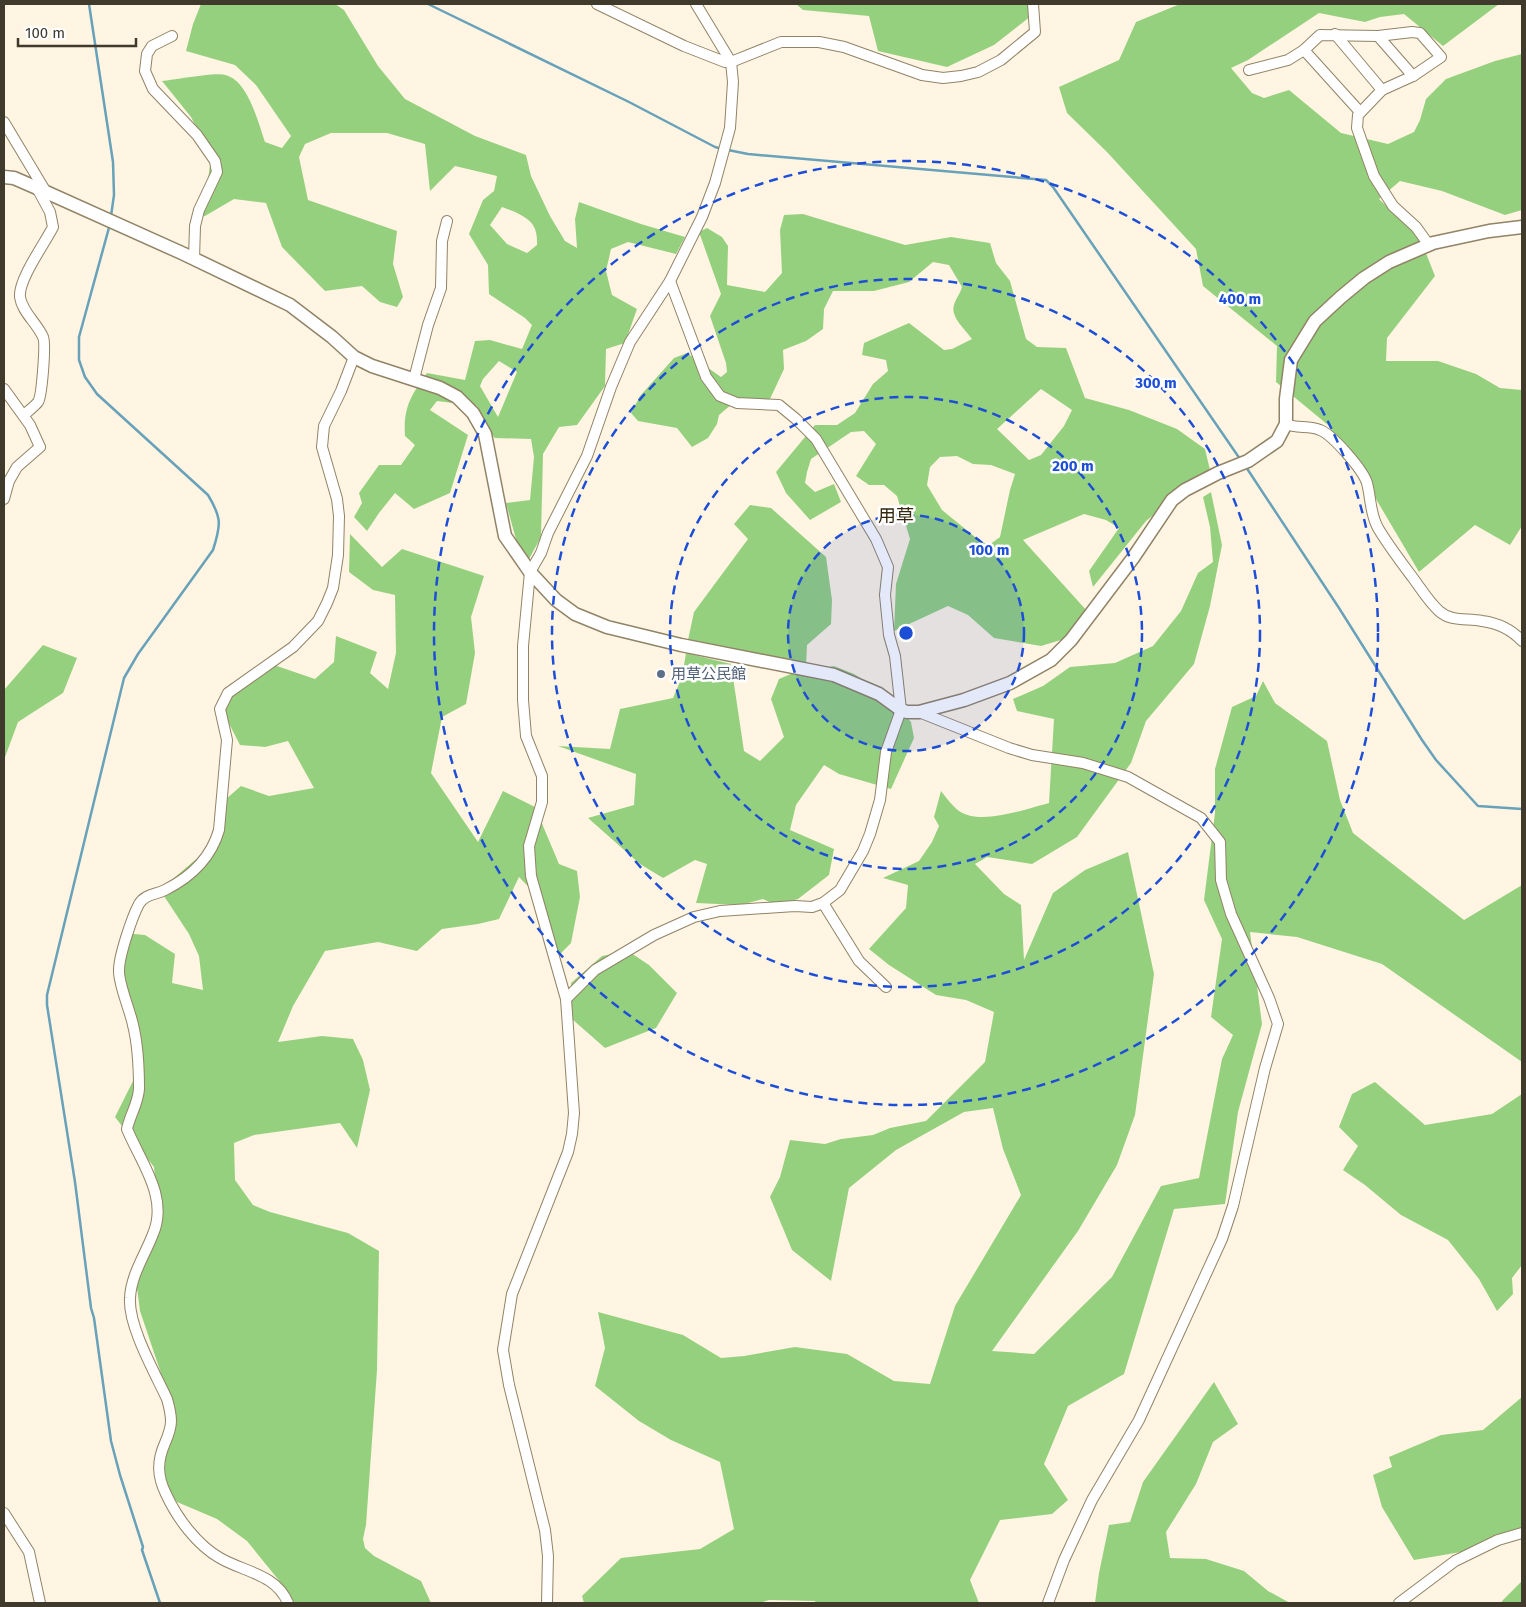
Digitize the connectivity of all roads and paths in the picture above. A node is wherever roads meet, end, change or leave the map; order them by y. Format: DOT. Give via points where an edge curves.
graph roads {
  1 [pos="597,4"];
  2 [pos="696,4"];
  3 [pos="1033,4"];
  4 [pos="1336,34"];
  5 [pos="172,36"];
  6 [pos="1378,36"];
  7 [pos="1304,50"];
  8 [pos="731,62"];
  9 [pos="1249,70"];
  10 [pos="1413,76"];
  11 [pos="1382,90"];
  12 [pos="1360,112"];
  13 [pos="4,122"];
  14 [pos="4,177"];
  15 [pos="42,190"];
  16 [pos="447,221"];
  17 [pos="1522,226"];
  18 [pos="1429,245"];
  19 [pos="194,258"];
  20 [pos="670,281"];
  21 [pos="354,357"];
  22 [pos="414,380"];
  23 [pos="4,389"];
  24 [pos="24,415"];
  25 [pos="1286,424"];
  26 [pos="4,499"];
  27 [pos="530,572"];
  28 [pos="1522,641"];
  29 [pos="901,710"];
  30 [pos="919,712"];
  31 [pos="823,904"];
  32 [pos="886,987"];
  33 [pos="566,999"];
  34 [pos="4,1513"];
  35 [pos="1522,1533"];
  36 [pos="40,1603"];
  37 [pos="288,1603"];
  38 [pos="548,1603"];
  39 [pos="1048,1603"];
  40 [pos="1399,1603"];
  1 -- 8 [label="street" via="684,46"];
  2 -- 8 [label="street"];
  3 -- 8 [label="street" via="1035,32 1001,60 978,72 961,76 922,75 844,47 818,42 781,42"];
  4 -- 6 [label="street"];
  4 -- 7 [label="street" via="1320,35"];
  4 -- 11 [label="street"];
  5 -- 19 [label="street" via="152,46 147,54 145,71 153,89 197,134 215,161 217,172 199,210"];
  6 -- 10 [label="street"];
  6 -- 10 [label="street" via="1420,33 1441,57"];
  7 -- 9 [label="street" via="1288,60"];
  7 -- 12 [label="street"];
  8 -- 20 [label="street" via="730,128 716,183"];
  10 -- 11 [label="street"];
  11 -- 12 [label="street"];
  12 -- 18 [label="street" via="1357,128 1374,176 1393,206 1416,227"];
  13 -- 15 [label="street"];
  14 -- 15 [label="street"];
  15 -- 19 [label="street"];
  15 -- 24 [label="street" via="53,228 22,284 20,296 44,338 42,377 39,401"];
  16 -- 22 [label="street" via="442,241 441,288"];
  17 -- 18 [label="street"];
  18 -- 25 [label="street" via="1389,262 1364,278 1315,321 1291,360"];
  19 -- 21 [label="street" via="290,305"];
  20 -- 27 [label="street" via="630,342 587,456"];
  20 -- 29 [label="street" via="706,378 720,396 737,403 779,405 796,419 816,440 876,539 888,567 885,595"];
  21 -- 22 [label="street"];
  21 -- 37 [label="street" via="324,426 322,447 339,516 333,588 318,621 293,647 228,693 220,709 228,740 215,842 198,867 175,884 148,895 140,904 118,972 134,1025 139,1090 128,1129 150,1174 157,1202 154,1232 132,1284 129,1300 134,1326 170,1410 170,1431 159,1456 159,1479 181,1520 206,1548 220,1558 271,1581"];
  22 -- 27 [label="street" via="457,397 473,412 485,434 506,536"];
  23 -- 24 [label="street"];
  24 -- 26 [label="street" via="40,447 17,467"];
  25 -- 28 [label="street" via="1320,430 1351,460 1365,478 1377,527 1438,611 1449,618 1501,626 1514,632"];
  25 -- 30 [label="street" via="1277,441 1262,452 1185,490 1172,500 1134,558 1071,640 1051,660 1010,683"];
  27 -- 29 [label="street" via="562,605 607,627 834,675 879,694"];
  27 -- 33 [label="street" via="523,646 523,700 526,736 542,776 542,802 529,846 531,876"];
  29 -- 30 [label="street"];
  29 -- 31 [label="street" via="886,752 880,800 864,851 840,890"];
  30 -- 39 [label="street" via="1009,748 1128,777 1201,818 1220,842 1221,880 1231,914 1278,1024 1222,1239 1139,1420 1092,1500"];
  31 -- 32 [label="street" via="859,961"];
  31 -- 33 [label="street" via="720,911 694,917 654,934 595,970"];
  33 -- 38 [label="street" via="574,1114 572,1134 559,1176 512,1294 503,1350 508,1385 545,1530"];
  34 -- 36 [label="street" via="29,1552"];
  35 -- 40 [label="street" via="1498,1540 1455,1561"];
}
